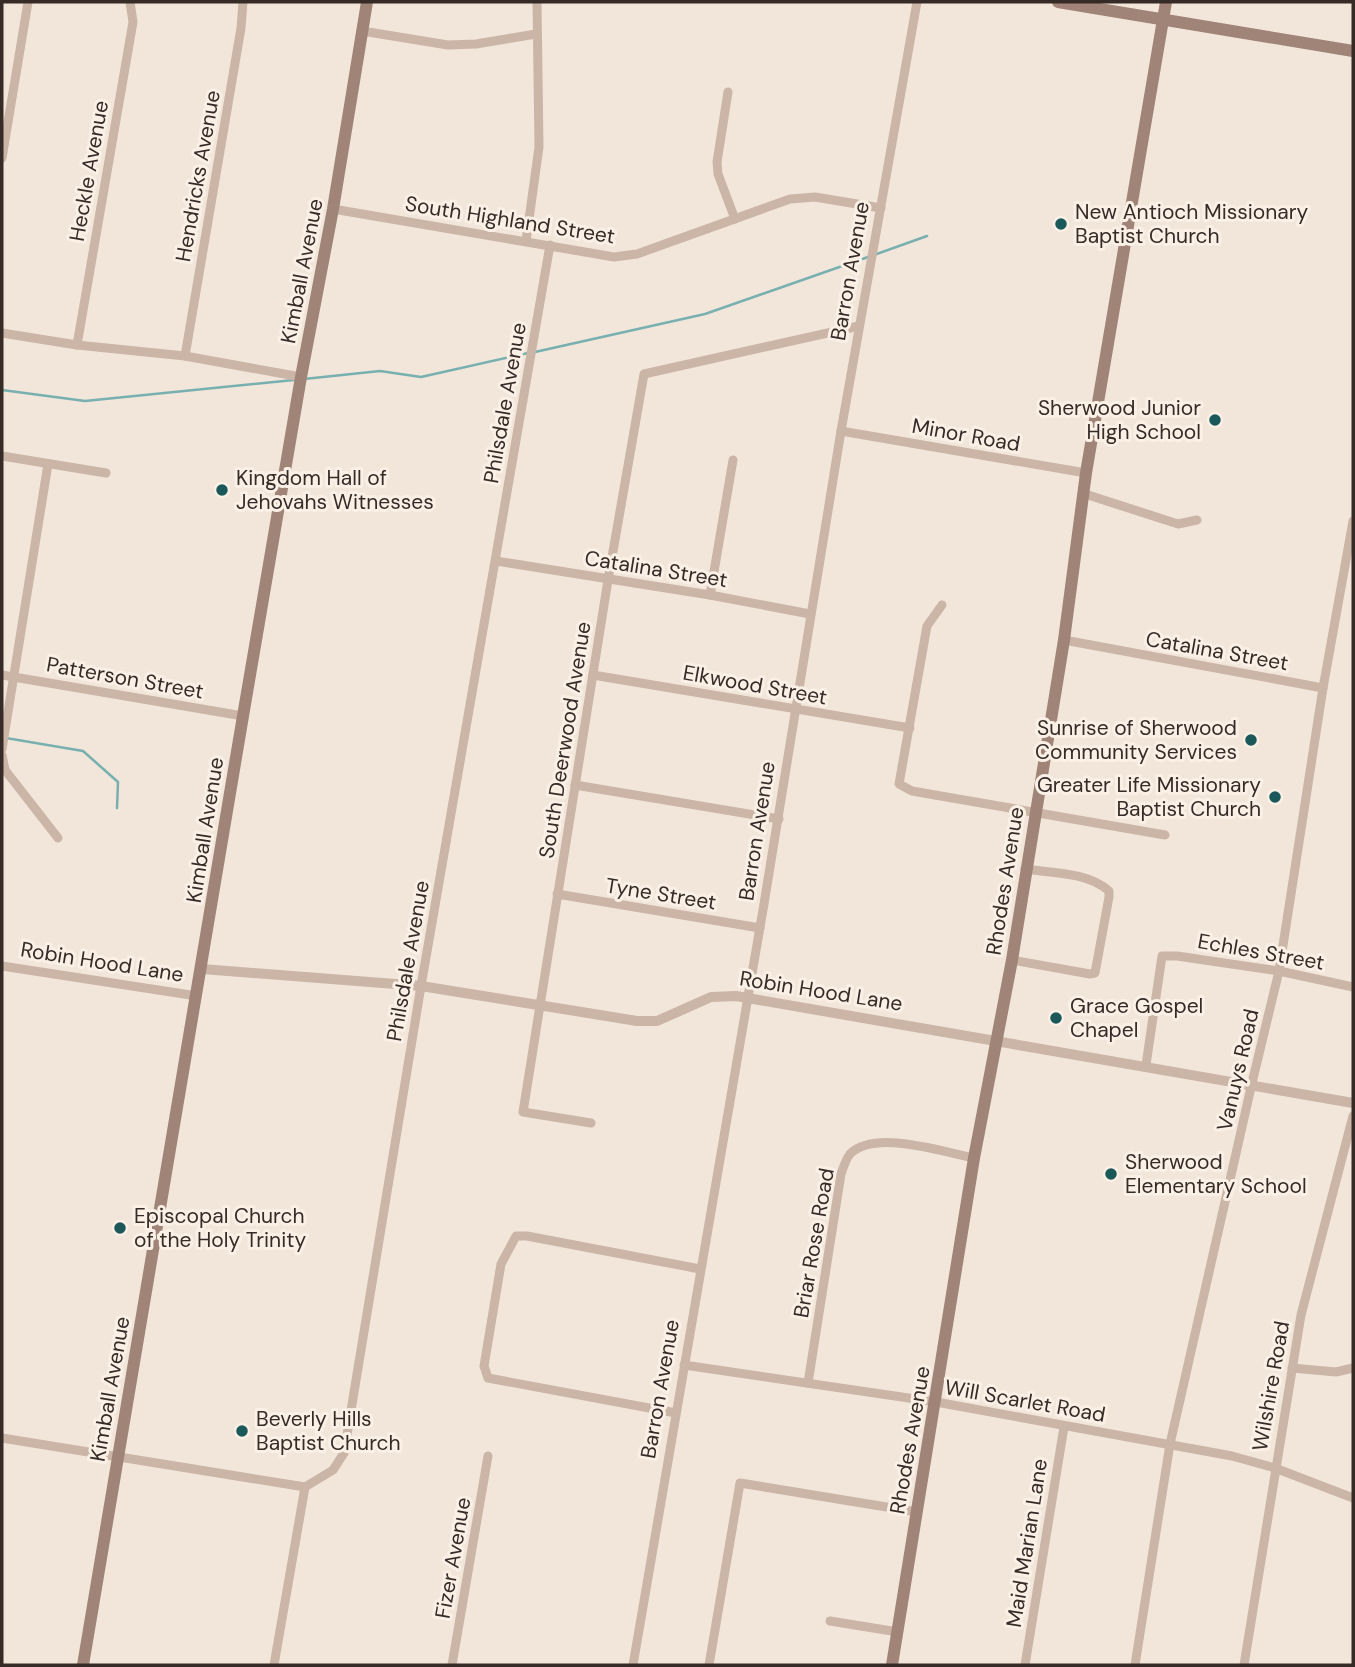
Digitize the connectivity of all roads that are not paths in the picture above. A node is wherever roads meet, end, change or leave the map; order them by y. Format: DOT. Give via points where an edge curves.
graph roads {
  1 [pos="28,2"];
  2 [pos="130,2"];
  3 [pos="243,2"];
  4 [pos="367,2"];
  5 [pos="537,2"];
  6 [pos="917,2"];
  7 [pos="1058,2"];
  8 [pos="1166,2"];
  9 [pos="1162,19"];
  10 [pos="362,31"];
  11 [pos="536,34"];
  12 [pos="1353,51"];
  13 [pos="728,92"];
  14 [pos="2,158"];
  15 [pos="881,208"];
  16 [pos="333,209"];
  17 [pos="735,219"];
  18 [pos="526,241"];
  19 [pos="550,245"];
  20 [pos="859,326"];
  21 [pos="2,333"];
  22 [pos="77,345"];
  23 [pos="185,356"];
  24 [pos="302,377"];
  25 [pos="841,431"];
  26 [pos="2,456"];
  27 [pos="733,460"];
  28 [pos="48,464"];
  29 [pos="106,473"];
  30 [pos="1086,473"];
  31 [pos="1085,494"];
  32 [pos="1197,520"];
  33 [pos="1353,521"];
  34 [pos="496,561"];
  35 [pos="608,580"];
  36 [pos="710,595"];
  37 [pos="942,605"];
  38 [pos="810,614"];
  39 [pos="1064,640"];
  40 [pos="2,675"];
  41 [pos="593,676"];
  42 [pos="12,677"];
  43 [pos="1323,688"];
  44 [pos="796,710"];
  45 [pos="243,716"];
  46 [pos="910,728"];
  47 [pos="2,749"];
  48 [pos="2,755"];
  49 [pos="575,785"];
  50 [pos="1035,812"];
  51 [pos="779,818"];
  52 [pos="1164,835"];
  53 [pos="58,838"];
  54 [pos="1025,869"];
  55 [pos="557,894"];
  56 [pos="760,928"];
  57 [pos="1012,960"];
  58 [pos="2,966"];
  59 [pos="202,969"];
  60 [pos="1279,971"];
  61 [pos="421,986"];
  62 [pos="1353,986"];
  63 [pos="197,996"];
  64 [pos="749,997"];
  65 [pos="540,1005"];
  66 [pos="998,1039"];
  67 [pos="1146,1065"];
  68 [pos="1252,1083"];
  69 [pos="1353,1102"];
  70 [pos="1353,1116"];
  71 [pos="591,1123"];
  72 [pos="974,1158"];
  73 [pos="700,1269"];
  74 [pos="684,1365"];
  75 [pos="1292,1368"];
  76 [pos="1353,1368"];
  77 [pos="808,1383"];
  78 [pos="936,1402"];
  79 [pos="676,1413"];
  80 [pos="1064,1427"];
  81 [pos="2,1438"];
  82 [pos="1171,1444"];
  83 [pos="488,1456"];
  84 [pos="118,1458"];
  85 [pos="1275,1468"];
  86 [pos="305,1487"];
  87 [pos="1353,1498"];
  88 [pos="917,1512"];
  89 [pos="830,1621"];
  90 [pos="898,1632"];
  91 [pos="83,1665"];
  92 [pos="274,1665"];
  93 [pos="452,1665"];
  94 [pos="633,1665"];
  95 [pos="709,1665"];
  96 [pos="892,1665"];
  97 [pos="1025,1665"];
  98 [pos="1135,1665"];
  99 [pos="1244,1665"];
  1 -- 14 [label="street"];
  2 -- 22 [label="street, Heckle Avenue" via="133,22"];
  3 -- 23 [label="street, Hendricks Avenue"];
  4 -- 10 [label="main road, Kimball Avenue"];
  5 -- 11 [label="street"];
  6 -- 15 [label="street, Barron Avenue"];
  7 -- 9 [label="main road"];
  8 -- 9 [label="main road"];
  9 -- 12 [label="main road"];
  9 -- 30 [label="main road, Rhodes Avenue"];
  10 -- 11 [label="street" via="448,45"];
  10 -- 16 [label="main road, Kimball Avenue"];
  11 -- 18 [label="street" via="539,148"];
  13 -- 17 [label="street" via="718,174"];
  15 -- 17 [label="street, South Highland Street" via="815,197 790,199"];
  15 -- 20 [label="street, Barron Avenue"];
  16 -- 18 [label="street, South Highland Street"];
  16 -- 24 [label="main road, Kimball Avenue"];
  17 -- 19 [label="street, South Highland Street" via="637,254 614,257"];
  18 -- 19 [label="street, South Highland Street"];
  19 -- 34 [label="street, Philsdale Avenue"];
  20 -- 25 [label="street, Barron Avenue"];
  20 -- 35 [label="street, South Deerwood Avenue" via="644,374"];
  21 -- 22 [label="street"];
  22 -- 23 [label="street"];
  23 -- 24 [label="street"];
  24 -- 45 [label="main road, Kimball Avenue"];
  25 -- 30 [label="street, Minor Road"];
  25 -- 38 [label="street, Barron Avenue"];
  26 -- 28 [label="street"];
  27 -- 36 [label="street"];
  28 -- 29 [label="street"];
  28 -- 42 [label="street"];
  30 -- 31 [label="main road, Rhodes Avenue"];
  31 -- 32 [label="street" via="1178,524"];
  31 -- 39 [label="main road, Rhodes Avenue"];
  33 -- 43 [label="street, Vanuys Road"];
  34 -- 35 [label="street, Catalina Street"];
  34 -- 61 [label="street, Philsdale Avenue"];
  35 -- 36 [label="street, Catalina Street"];
  35 -- 41 [label="street, South Deerwood Avenue"];
  36 -- 38 [label="street, Catalina Street"];
  37 -- 46 [label="street" via="927,626"];
  38 -- 44 [label="street, Barron Avenue"];
  39 -- 43 [label="street, Catalina Street"];
  39 -- 50 [label="main road, Rhodes Avenue"];
  40 -- 42 [label="street, Patterson Street"];
  41 -- 44 [label="street, Elkwood Street"];
  41 -- 49 [label="street, South Deerwood Avenue"];
  42 -- 45 [label="street, Patterson Street"];
  42 -- 47 [label="street"];
  43 -- 60 [label="street, Vanuys Road"];
  44 -- 46 [label="street, Elkwood Street"];
  44 -- 51 [label="street, Barron Avenue"];
  45 -- 59 [label="main road, Kimball Avenue"];
  46 -- 50 [label="street" via="899,784 912,791"];
  48 -- 53 [label="street" via="5,769"];
  49 -- 51 [label="street"];
  49 -- 55 [label="street, South Deerwood Avenue"];
  50 -- 52 [label="street"];
  50 -- 54 [label="main road, Rhodes Avenue"];
  51 -- 56 [label="street, Barron Avenue"];
  54 -- 57 [label="main road, Rhodes Avenue"];
  54 -- 57 [label="street" via="1077,876 1105,887 1109,897 1095,973"];
  55 -- 56 [label="street, Tyne Street"];
  55 -- 65 [label="street, South Deerwood Avenue"];
  56 -- 64 [label="street, Barron Avenue"];
  57 -- 66 [label="main road, Rhodes Avenue"];
  58 -- 63 [label="street, Robin Hood Lane"];
  59 -- 61 [label="street, Robin Hood Lane"];
  59 -- 63 [label="main road, Kimball Avenue"];
  60 -- 62 [label="street, Echles Street"];
  60 -- 67 [label="street, Echles Street" via="1162,956"];
  60 -- 68 [label="street, Vanuys Road"];
  61 -- 65 [label="street, Robin Hood Lane"];
  61 -- 86 [label="street, Philsdale Avenue" via="344,1453 333,1470"];
  63 -- 84 [label="main road, Kimball Avenue"];
  64 -- 65 [label="street, Robin Hood Lane" via="711,997 657,1021"];
  64 -- 66 [label="street, Robin Hood Lane"];
  64 -- 73 [label="street, Barron Avenue"];
  65 -- 71 [label="street, South Deerwood Avenue" via="523,1112"];
  66 -- 67 [label="street, Robin Hood Lane"];
  66 -- 72 [label="main road, Rhodes Avenue"];
  67 -- 68 [label="street, Robin Hood Lane"];
  68 -- 69 [label="street, Robin Hood Lane"];
  68 -- 82 [label="street, Vanuys Road"];
  70 -- 75 [label="street, Wilshire Road" via="1301,1315"];
  72 -- 77 [label="street, Briar Rose Road" via="891,1142 867,1143 849,1155 841,1174"];
  72 -- 78 [label="main road, Rhodes Avenue"];
  73 -- 74 [label="street, Barron Avenue"];
  73 -- 79 [label="street" via="527,1236 516,1236 501,1264 484,1366 488,1378"];
  74 -- 77 [label="street, Will Scarlet Road"];
  74 -- 79 [label="street, Barron Avenue"];
  75 -- 76 [label="street" via="1336,1372"];
  75 -- 85 [label="street, Wilshire Road"];
  77 -- 78 [label="street, Will Scarlet Road"];
  78 -- 80 [label="street, Will Scarlet Road"];
  78 -- 88 [label="main road, Rhodes Avenue"];
  79 -- 94 [label="street, Barron Avenue"];
  80 -- 82 [label="street, Will Scarlet Road"];
  80 -- 97 [label="street, Maid Marian Lane"];
  81 -- 84 [label="street"];
  82 -- 85 [label="street, Will Scarlet Road"];
  82 -- 98 [label="street, Vanuys Road"];
  83 -- 93 [label="street, Fizer Avenue"];
  84 -- 86 [label="street"];
  84 -- 91 [label="main road, Kimball Avenue"];
  85 -- 87 [label="street, Will Scarlet Road"];
  85 -- 99 [label="street, Wilshire Road"];
  86 -- 92 [label="street"];
  88 -- 90 [label="main road, Rhodes Avenue"];
  88 -- 95 [label="street" via="740,1483"];
  89 -- 90 [label="street"];
  90 -- 96 [label="main road, Rhodes Avenue"];
}
